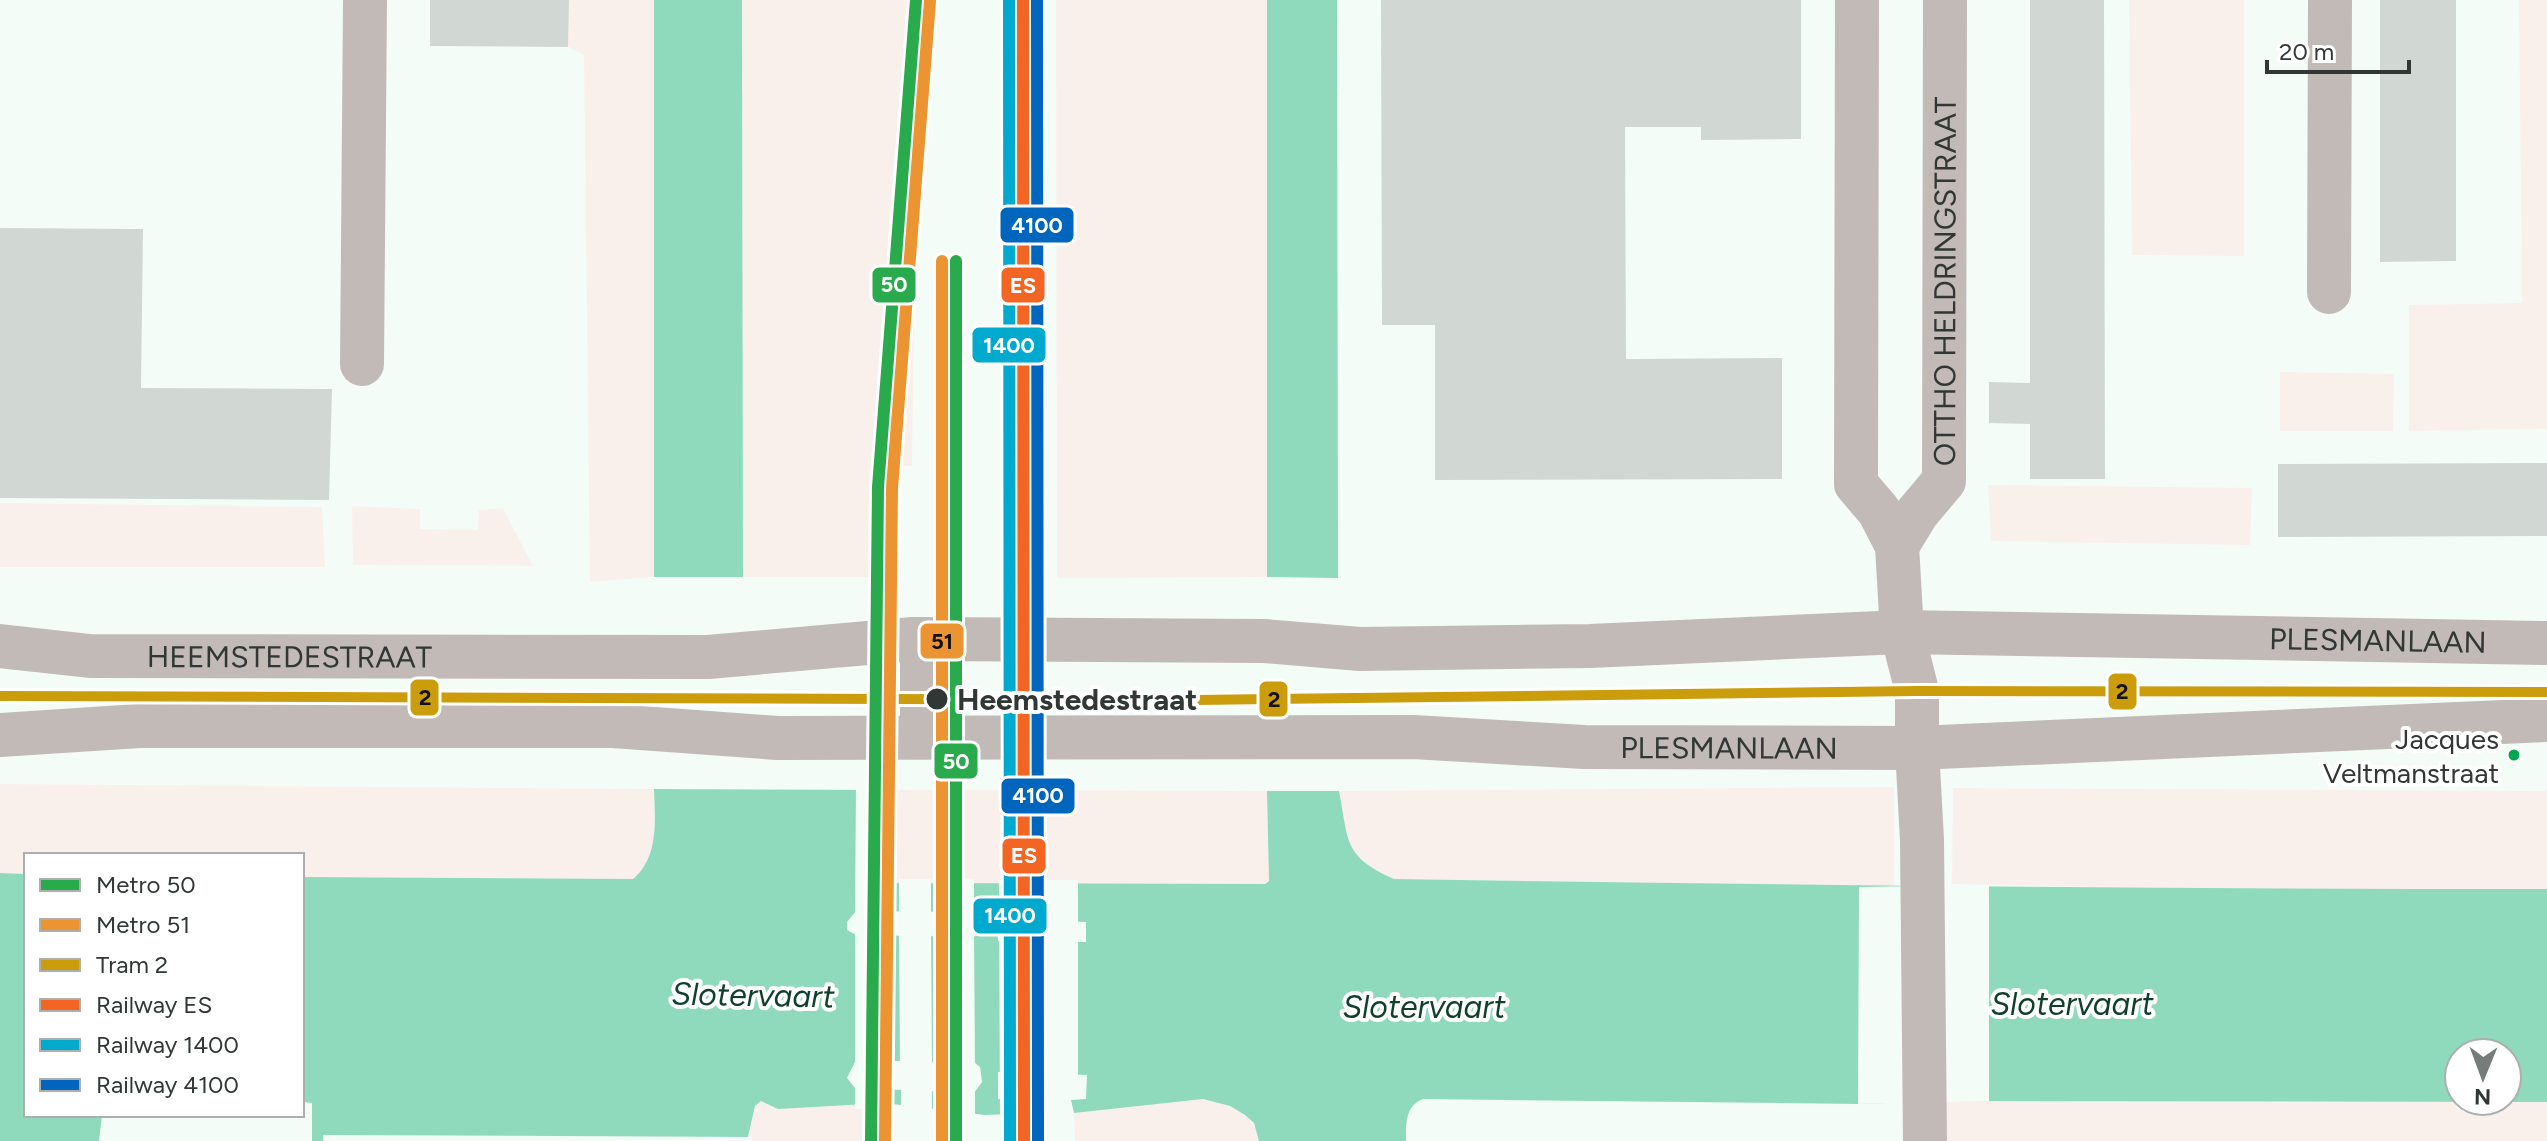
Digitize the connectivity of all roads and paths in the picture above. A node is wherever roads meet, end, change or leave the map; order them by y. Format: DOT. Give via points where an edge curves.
graph roads {
  1 [pos="365,0"];
  2 [pos="1857,0"];
  3 [pos="1945,0"];
  4 [pos="2330,0"];
  5 [pos="2329,292"];
  6 [pos="362,364"];
  7 [pos="1897,546"];
  8 [pos="1902,632"];
  9 [pos="917,639"];
  10 [pos="2547,643"];
  11 [pos="0,646"];
  12 [pos="2547,720"];
  13 [pos="0,735"];
  14 [pos="916,737"];
  15 [pos="1917,748"];
  16 [pos="1924,1140"];
  1 -- 6 [label="street"];
  2 -- 7 [label="street" via="1856,484 1879,511"];
  3 -- 7 [label="street, OTTHO HELDRINGSTRAAT" via="1944,481"];
  4 -- 5 [label="street"];
  7 -- 8 [label="street"];
  8 -- 9 [label="street, PLESMANLAAN" via="1590,646 1360,649 1264,641"];
  8 -- 10 [label="street, PLESMANLAAN"];
  8 -- 15 [label="street" via="1917,691"];
  9 -- 11 [label="street, HEEMSTEDESTRAAT" via="708,657 90,656"];
  9 -- 14 [label="street"];
  12 -- 15 [label="street, PLESMANLAAN"];
  13 -- 14 [label="street" via="139,726 613,726 777,738"];
  14 -- 15 [label="street, PLESMANLAAN" via="1413,737 1584,747"];
  15 -- 16 [label="street"];
}
